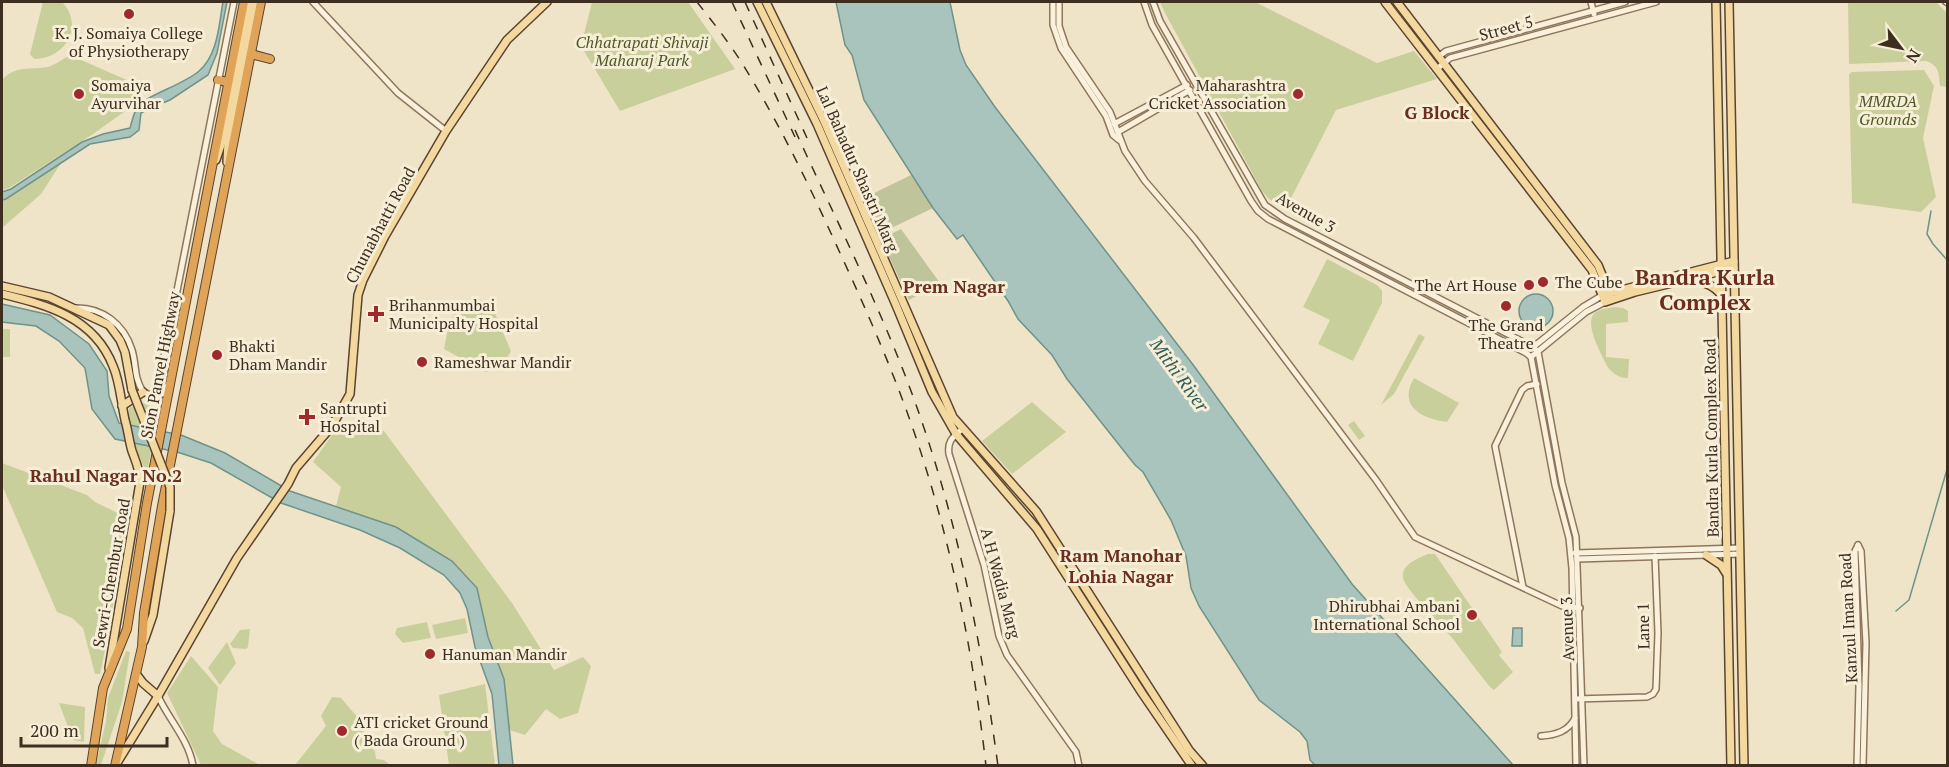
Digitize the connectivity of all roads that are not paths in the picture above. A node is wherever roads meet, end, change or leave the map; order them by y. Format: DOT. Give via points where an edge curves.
graph roads {
  1 [pos="234,2"];
  2 [pos="244,2"];
  3 [pos="249,2"];
  4 [pos="256,2"];
  5 [pos="261,2"];
  6 [pos="313,2"];
  7 [pos="547,2"];
  8 [pos="757,2"];
  9 [pos="766,2"];
  10 [pos="1053,2"];
  11 [pos="1059,2"];
  12 [pos="1144,2"];
  13 [pos="1153,2"];
  14 [pos="1385,2"];
  15 [pos="1397,2"];
  16 [pos="1591,2"];
  17 [pos="1625,2"];
  18 [pos="1656,2"];
  19 [pos="1716,2"];
  20 [pos="1729,2"];
  21 [pos="1594,10"];
  22 [pos="771,12"];
  23 [pos="1596,18"];
  24 [pos="767,24"];
  25 [pos="1163,26"];
  26 [pos="1156,31"];
  27 [pos="251,54"];
  28 [pos="270,59"];
  29 [pos="1441,60"];
  30 [pos="1435,66"];
  31 [pos="239,71"];
  32 [pos="218,80"];
  33 [pos="228,82"];
  34 [pos="1195,84"];
  35 [pos="1188,88"];
  36 [pos="820,123"];
  37 [pos="1112,125"];
  38 [pos="446,130"];
  39 [pos="1116,133"];
  40 [pos="210,180"];
  41 [pos="225,182"];
  42 [pos="1734,264"];
  43 [pos="1721,268"];
  44 [pos="1688,279"];
  45 [pos="2,286"];
  46 [pos="2,294"];
  47 [pos="1722,296"];
  48 [pos="1606,297"];
  49 [pos="73,308"];
  50 [pos="1533,347"];
  51 [pos="1538,352"];
  52 [pos="1526,353"];
  53 [pos="1531,357"];
  54 [pos="171,378"];
  55 [pos="1537,384"];
  56 [pos="143,392"];
  57 [pos="156,397"];
  58 [pos="122,406"];
  59 [pos="959,432"];
  60 [pos="140,471"];
  61 [pos="147,504"];
  62 [pos="1727,551"];
  63 [pos="1740,551"];
  64 [pos="1706,555"];
  65 [pos="1574,556"];
  66 [pos="1655,556"];
  67 [pos="1727,575"];
  68 [pos="1523,587"];
  69 [pos="1573,608"];
  70 [pos="1580,608"];
  71 [pos="1110,626"];
  72 [pos="1103,632"];
  73 [pos="142,647"];
  74 [pos="1742,655"];
  75 [pos="108,675"];
  76 [pos="137,675"];
  77 [pos="158,696"];
  78 [pos="1583,698"];
  79 [pos="1575,699"];
  80 [pos="1576,717"];
  81 [pos="1541,736"];
  82 [pos="91,765"];
  83 [pos="115,765"];
  84 [pos="194,765"];
  85 [pos="1079,765"];
  86 [pos="1192,765"];
  87 [pos="1203,765"];
  88 [pos="1576,765"];
  89 [pos="1584,765"];
  90 [pos="1731,765"];
  91 [pos="1744,765"];
  92 [pos="1749,765"];
  93 [pos="1857,765"];
  94 [pos="1863,765"];
  1 -- 32 [label="street"];
  2 -- 33 [label="highway, Sion Panvel Highway"];
  3 -- 31 [label="main road"];
  4 -- 31 [label="main road"];
  5 -- 27 [label="highway, Sion Panvel Highway"];
  6 -- 38 [label="street" via="398,93"];
  7 -- 38 [label="main road, Chunabhatti Road" via="507,40"];
  8 -- 24 [label="main road, Lal Bahadur Shastri Marg"];
  9 -- 22 [label="main road, Lal Bahadur Shastri Marg"];
  10 -- 37 [label="street" via="1053,25 1061,48"];
  11 -- 37 [label="street" via="1059,26 1066,47 1110,112"];
  12 -- 26 [label="street, Avenue 3"];
  13 -- 25 [label="street, Avenue 3"];
  14 -- 30 [label="main road"];
  15 -- 29 [label="main road"];
  16 -- 21 [label="street"];
  17 -- 21 [label="street, Street 5"];
  18 -- 23 [label="street, Street 5"];
  19 -- 43 [label="main road, Bandra Kurla Complex Road"];
  20 -- 42 [label="main road, Bandra Kurla Complex Road"];
  21 -- 23 [label="street"];
  21 -- 29 [label="street, Street 5" via="1446,51"];
  22 -- 24 [label="main road"];
  22 -- 36 [label="main road, Lal Bahadur Shastri Marg"];
  23 -- 29 [label="street, Street 5"];
  24 -- 36 [label="main road, Lal Bahadur Shastri Marg"];
  25 -- 26 [label="street"];
  25 -- 34 [label="street, Avenue 3"];
  26 -- 35 [label="street, Avenue 3"];
  27 -- 28 [label="highway"];
  27 -- 41 [label="highway, Sion Panvel Highway"];
  29 -- 30 [label="street, Street 5"];
  29 -- 48 [label="main road" via="1599,265"];
  30 -- 48 [label="main road" via="1592,270"];
  31 -- 40 [label="main road"];
  31 -- 41 [label="main road"];
  32 -- 33 [label="highway"];
  32 -- 57 [label="street"];
  33 -- 40 [label="highway, Sion Panvel Highway"];
  34 -- 35 [label="street"];
  34 -- 50 [label="street, Avenue 3" via="1258,196 1272,211"];
  35 -- 37 [label="street"];
  35 -- 39 [label="street"];
  35 -- 52 [label="street, Avenue 3" via="1251,201 1268,219"];
  36 -- 59 [label="main road, Lal Bahadur Shastri Marg" via="885,271 932,392"];
  37 -- 39 [label="street"];
  38 -- 77 [label="main road, Chunabhatti Road" via="363,280 358,295 350,394 332,426 296,468 237,558"];
  39 -- 68 [label="street" via="1145,181 1208,257 1415,537"];
  40 -- 54 [label="highway, Sion Panvel Highway"];
  41 -- 73 [label="highway, Sion Panvel Highway" via="177,427 144,614"];
  42 -- 43 [label="main road"];
  42 -- 63 [label="main road, Bandra Kurla Complex Road"];
  43 -- 44 [label="main road"];
  43 -- 47 [label="main road, Bandra Kurla Complex Road"];
  43 -- 48 [label="main road"];
  44 -- 47 [label="main road" via="1710,285"];
  44 -- 48 [label="main road"];
  45 -- 49 [label="main road" via="49,297"];
  46 -- 58 [label="main road, Sewri-Chembur Road" via="60,311 95,336 114,368"];
  47 -- 62 [label="main road, Bandra Kurla Complex Road"];
  48 -- 50 [label="street" via="1583,307"];
  48 -- 51 [label="street"];
  49 -- 56 [label="street" via="85,307 118,324 132,349 136,378"];
  49 -- 73 [label="main road, bridge" via="114,331 125,352 132,390 171,495 153,615"];
  50 -- 51 [label="street, Avenue 3"];
  50 -- 52 [label="street"];
  51 -- 53 [label="street"];
  51 -- 65 [label="street, Avenue 3" via="1576,537"];
  52 -- 53 [label="street, Avenue 3"];
  53 -- 55 [label="street, Avenue 3"];
  54 -- 57 [label="street"];
  54 -- 61 [label="highway, Sion Panvel Highway"];
  55 -- 65 [label="street, Avenue 3" via="1555,485"];
  55 -- 68 [label="street" via="1522,390 1495,446"];
  56 -- 57 [label="street"];
  56 -- 58 [label="main road"];
  58 -- 60 [label="main road, Sewri-Chembur Road"];
  59 -- 71 [label="main road, Lal Bahadur Shastri Marg" via="1036,511"];
  59 -- 72 [label="main road, Lal Bahadur Shastri Marg" via="1037,529"];
  59 -- 85 [label="street, A H Wadia Marg" via="948,444 949,454 984,565 999,636 1007,655 1076,752"];
  60 -- 61 [label="main road"];
  60 -- 75 [label="main road, Sewri-Chembur Road"];
  61 -- 75 [label="highway, Sion Panvel Highway" via="127,629"];
  62 -- 63 [label="street"];
  62 -- 64 [label="street"];
  62 -- 65 [label="street"];
  62 -- 67 [label="main road, Bandra Kurla Complex Road"];
  63 -- 74 [label="main road, Bandra Kurla Complex Road"];
  64 -- 66 [label="street"];
  64 -- 67 [label="main road" via="1721,565"];
  65 -- 66 [label="street"];
  65 -- 69 [label="street, Avenue 3"];
  65 -- 70 [label="street, Avenue 3"];
  66 -- 78 [label="street, Lane 1" via="1656,690 1647,697"];
  67 -- 90 [label="main road, Bandra Kurla Complex Road"];
  68 -- 69 [label="street"];
  69 -- 70 [label="street"];
  69 -- 79 [label="street, Avenue 3"];
  70 -- 78 [label="street, Avenue 3"];
  71 -- 72 [label="main road"];
  71 -- 87 [label="main road, Lal Bahadur Shastri Marg" via="1189,750"];
  72 -- 86 [label="main road, Lal Bahadur Shastri Marg"];
  73 -- 76 [label="highway, Sion Panvel Highway"];
  74 -- 91 [label="main road, Bandra Kurla Complex Road"];
  74 -- 92 [label="main road"];
  75 -- 82 [label="highway, Sion Panvel Highway" via="100,700"];
  76 -- 77 [label="main road"];
  76 -- 83 [label="highway, Sion Panvel Highway"];
  77 -- 83 [label="main road, Chunabhatti Road"];
  77 -- 84 [label="street" via="187,743"];
  78 -- 79 [label="street"];
  78 -- 89 [label="street, Avenue 3"];
  79 -- 80 [label="street, Avenue 3"];
  80 -- 81 [label="street" via="1565,730"];
  80 -- 88 [label="street, Avenue 3"];
  93 -- 94 [label="street, Kanzul Iman Road" via="1858,545 1866,643"];
}
